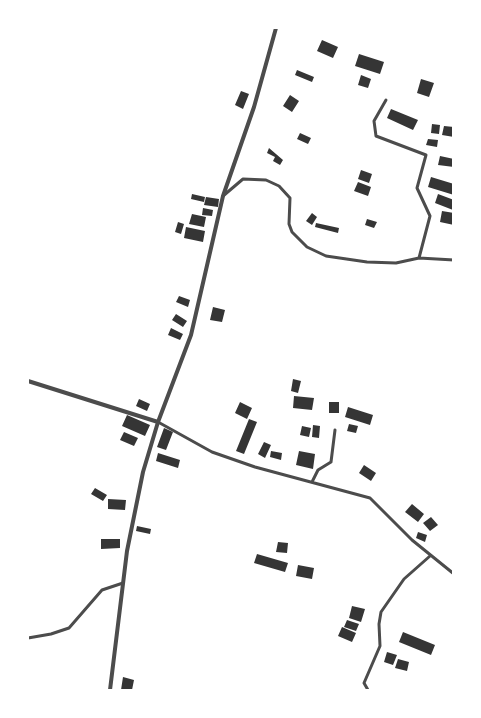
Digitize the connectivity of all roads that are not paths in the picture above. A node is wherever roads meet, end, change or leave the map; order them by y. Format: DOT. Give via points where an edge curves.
graph roads {
  1 [pos="276,28"];
  2 [pos="386,100"];
  3 [pos="223,196"];
  4 [pos="419,258"];
  5 [pos="454,260"];
  6 [pos="28,381"];
  7 [pos="158,422"];
  8 [pos="335,430"];
  9 [pos="312,482"];
  10 [pos="430,556"];
  11 [pos="454,574"];
  12 [pos="123,583"];
  13 [pos="28,638"];
  14 [pos="110,690"];
  15 [pos="368,690"];
  1 -- 3 [label="street" via="254,107"];
  2 -- 4 [label="street" via="374,121 376,136 426,155 417,188 430,216"];
  3 -- 4 [label="street" via="243,180 266,180 288,194 292,232 317,253 367,262 396,263"];
  3 -- 7 [label="street" via="191,335"];
  4 -- 5 [label="street"];
  6 -- 7 [label="street"];
  7 -- 9 [label="street" via="212,452"];
  7 -- 12 [label="street" via="143,472"];
  8 -- 9 [label="street" via="331,462 318,470"];
  9 -- 10 [label="street" via="370,498"];
  10 -- 11 [label="street"];
  10 -- 15 [label="street" via="404,579 381,612 380,646 364,683"];
  12 -- 13 [label="street" via="102,590 69,628"];
  12 -- 14 [label="street"];
}
